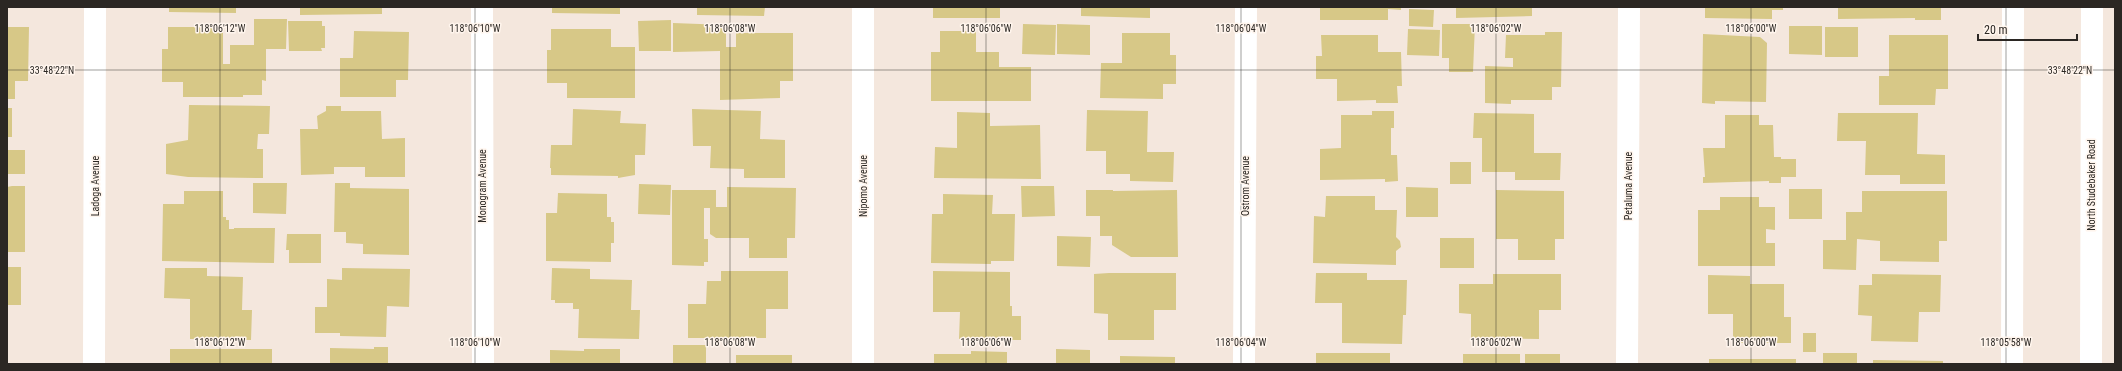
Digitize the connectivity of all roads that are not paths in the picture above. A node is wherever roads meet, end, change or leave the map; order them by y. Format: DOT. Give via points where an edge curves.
graph roads {
  1 [pos="95,7"];
  2 [pos="482,7"];
  3 [pos="863,7"];
  4 [pos="1246,7"];
  5 [pos="1629,7"];
  6 [pos="2014,7"];
  7 [pos="2092,7"];
  8 [pos="94,364"];
  9 [pos="483,364"];
  10 [pos="863,364"];
  11 [pos="1244,364"];
  12 [pos="1627,364"];
  13 [pos="2012,364"];
  14 [pos="2091,364"];
  1 -- 8 [label="street, Ladoga Avenue"];
  2 -- 9 [label="street, Monogram Avenue"];
  3 -- 10 [label="street, Nipomo Avenue"];
  4 -- 11 [label="street, Ostrom Avenue"];
  5 -- 12 [label="street, Petaluma Avenue"];
  6 -- 13 [label="street"];
  7 -- 14 [label="street, North Studebaker Road"];
}
